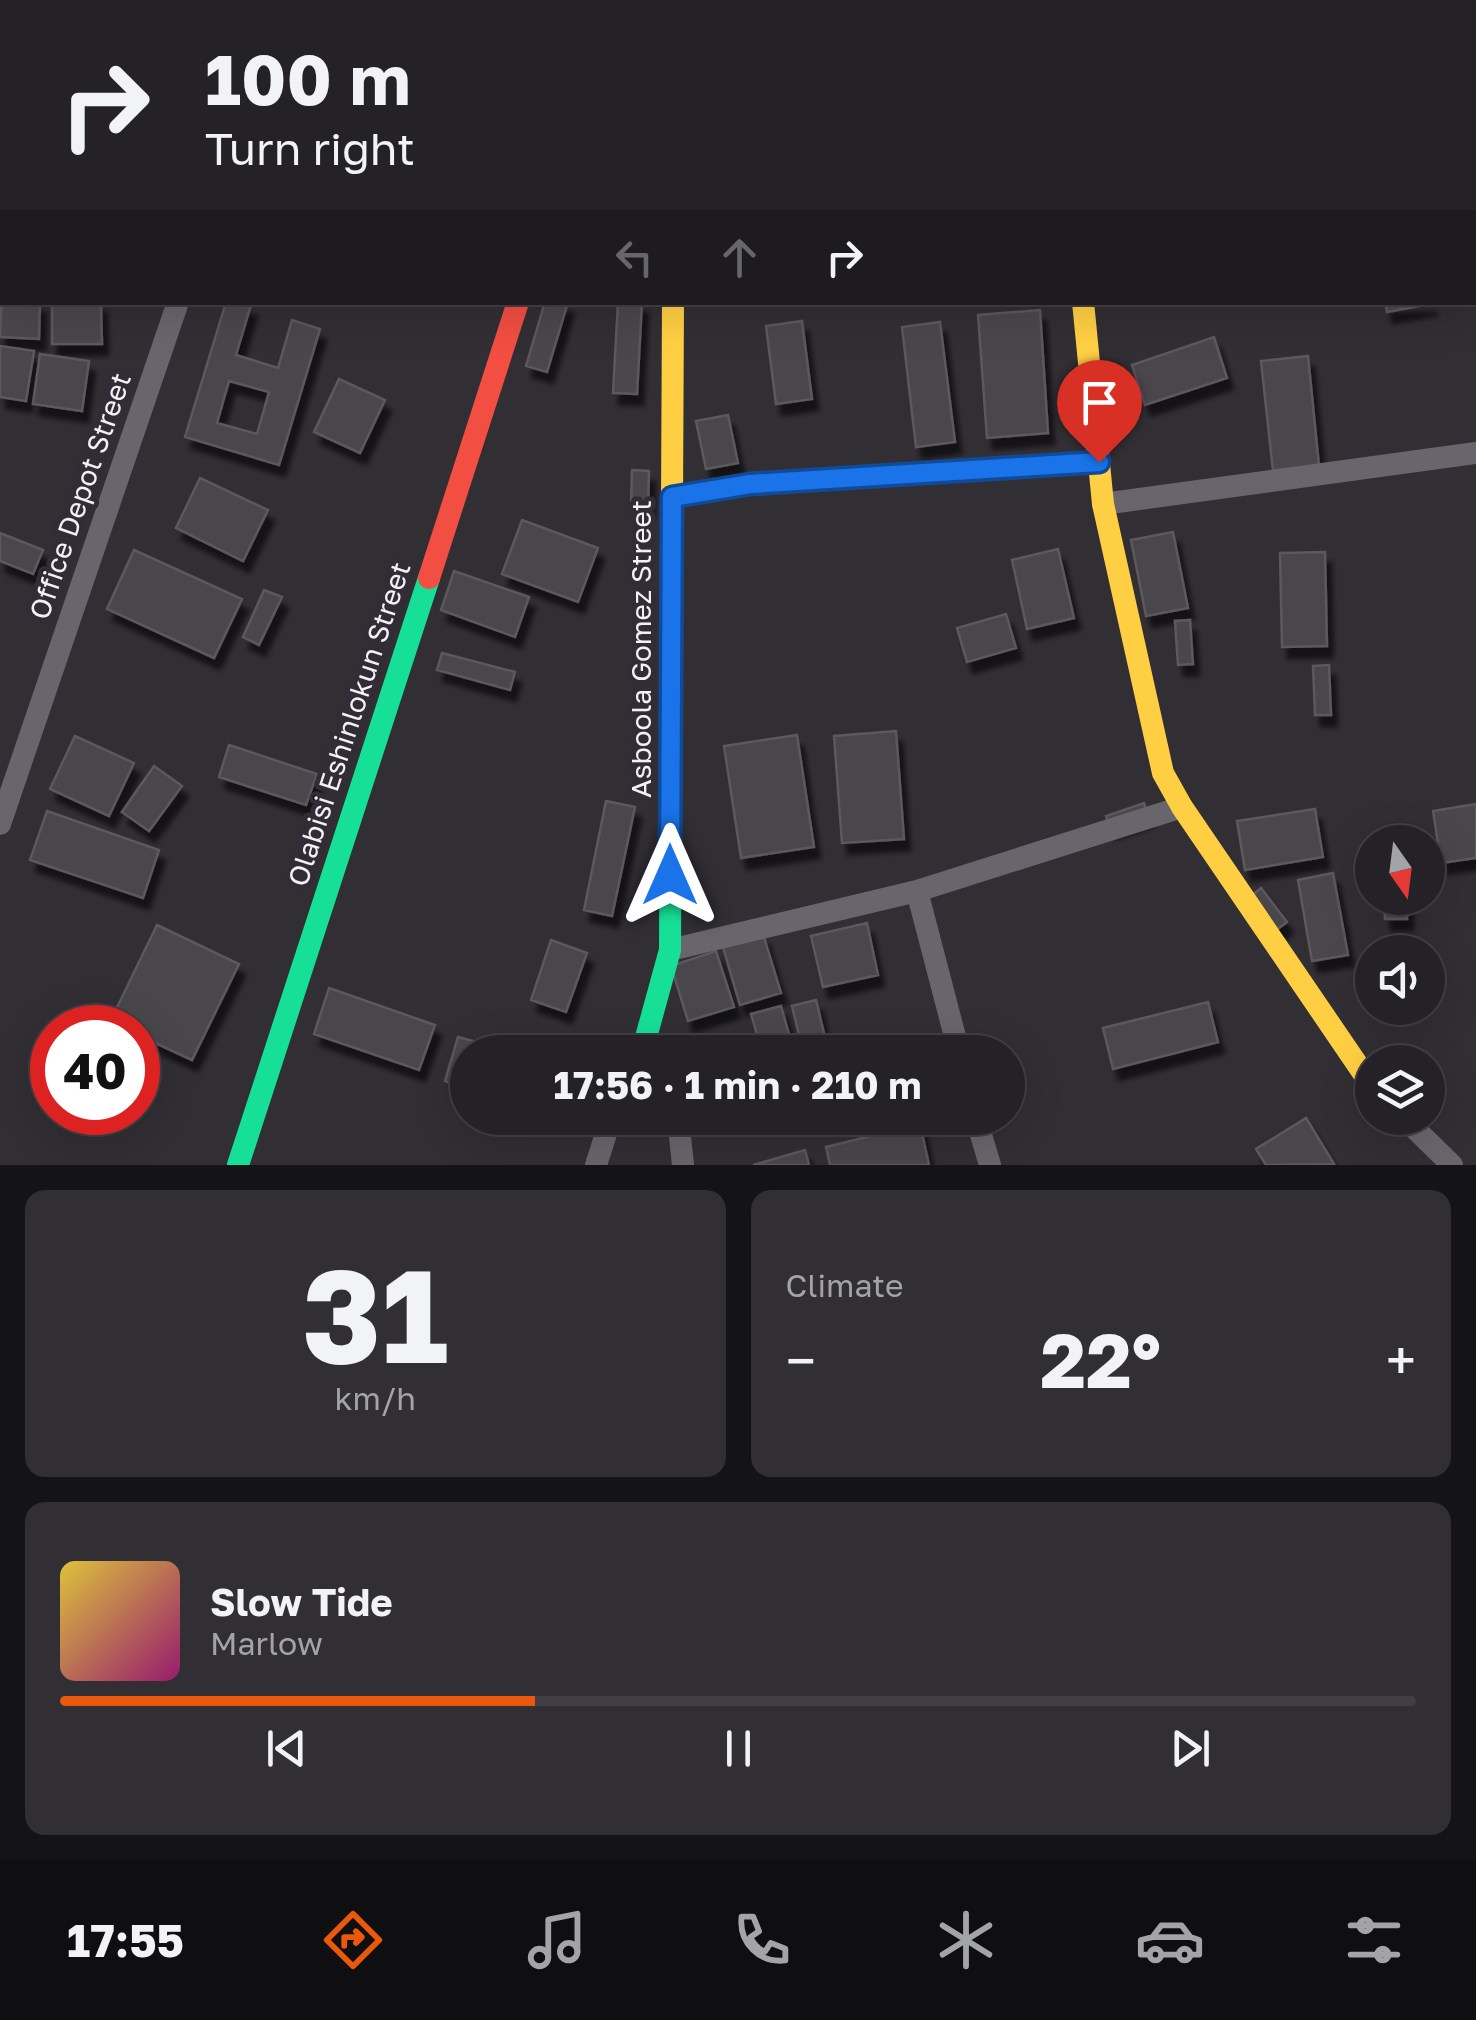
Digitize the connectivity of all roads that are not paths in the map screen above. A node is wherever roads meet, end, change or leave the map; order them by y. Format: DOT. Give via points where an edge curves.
graph roads {
  1 [pos="177,305"];
  2 [pos="517,305"];
  3 [pos="673,305"];
  4 [pos="1083,305"];
  5 [pos="1476,453"];
  6 [pos="1099,462"];
  7 [pos="672,497"];
  8 [pos="1103,504"];
  9 [pos="1182,806"];
  10 [pos="0,824"];
  11 [pos="917,891"];
  12 [pos="670,950"];
  13 [pos="650,1035"];
  14 [pos="955,1035"];
  15 [pos="1355,1061"];
  16 [pos="605,1135"];
  17 [pos="680,1135"];
  18 [pos="981,1135"];
  19 [pos="1421,1135"];
  20 [pos="238,1165"];
  21 [pos="596,1165"];
  22 [pos="683,1165"];
  23 [pos="990,1165"];
  24 [pos="1452,1165"];
  1 -- 10 [label="street, Office Depot Street"];
  2 -- 20 [label="main road, Olabisi Eshinlokun Street"];
  3 -- 7 [label="main road, Asboola Gomez Street"];
  4 -- 6 [label="main road"];
  5 -- 8 [label="street"];
  6 -- 7 [label="street" via="750,484"];
  6 -- 8 [label="main road"];
  7 -- 12 [label="main road, Asboola Gomez Street"];
  8 -- 9 [label="main road" via="1164,773"];
  9 -- 11 [label="street"];
  9 -- 15 [label="main road"];
  11 -- 12 [label="street"];
  11 -- 14 [label="street"];
  12 -- 13 [label="main road, Asboola Gomez Street"];
  16 -- 21 [label="street"];
  17 -- 22 [label="street"];
  18 -- 23 [label="street"];
  19 -- 24 [label="street"];
}
